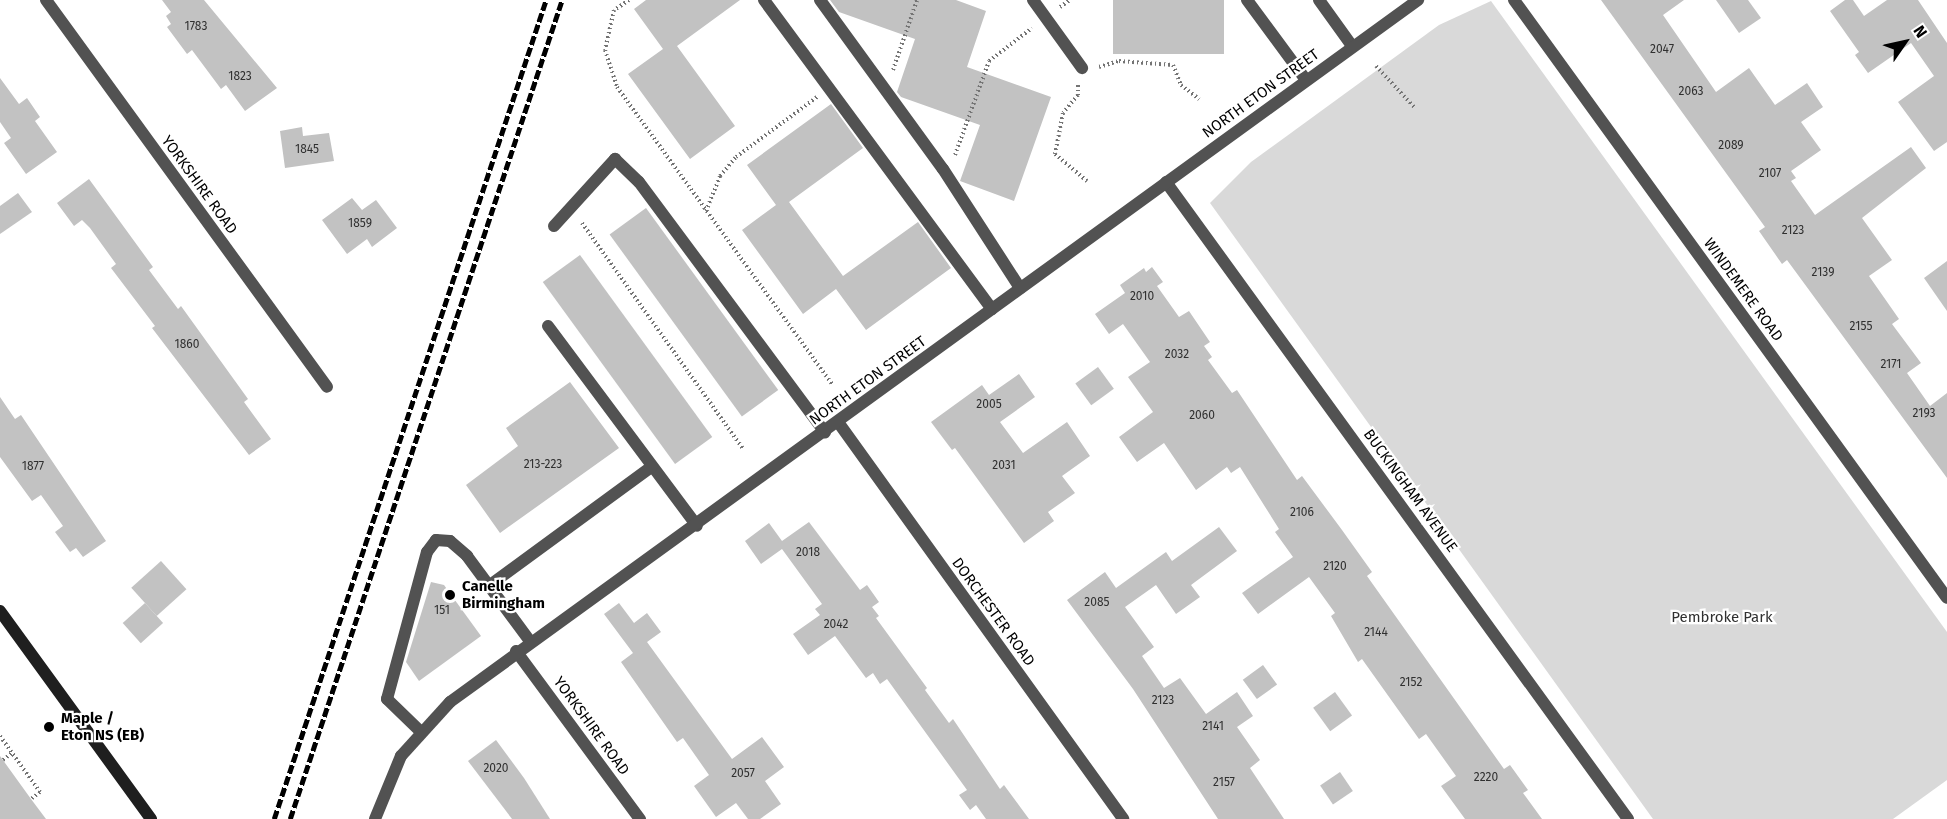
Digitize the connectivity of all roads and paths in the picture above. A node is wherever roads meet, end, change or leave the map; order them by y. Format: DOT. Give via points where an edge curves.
graph roads {
  1 [pos="46,0"];
  2 [pos="628,0"];
  3 [pos="764,0"];
  4 [pos="820,0"];
  5 [pos="917,0"];
  6 [pos="1033,0"];
  7 [pos="1070,0"];
  8 [pos="1247,0"];
  9 [pos="1319,0"];
  10 [pos="1418,0"];
  11 [pos="1514,0"];
  12 [pos="1046,18"];
  13 [pos="1352,46"];
  14 [pos="1376,66"];
  15 [pos="1082,68"];
  16 [pos="1306,80"];
  17 [pos="829,88"];
  18 [pos="886,90"];
  19 [pos="1199,99"];
  20 [pos="1415,108"];
  21 [pos="943,169"];
  22 [pos="1087,181"];
  23 [pos="1166,182"];
  24 [pos="571,208"];
  25 [pos="706,211"];
  26 [pos="554,226"];
  27 [pos="1020,288"];
  28 [pos="992,309"];
  29 [pos="548,326"];
  30 [pos="832,384"];
  31 [pos="327,387"];
  32 [pos="838,422"];
  33 [pos="825,432"];
  34 [pos="744,449"];
  35 [pos="651,467"];
  36 [pos="697,525"];
  37 [pos="489,585"];
  38 [pos="1947,598"];
  39 [pos="0,611"];
  40 [pos="530,641"];
  41 [pos="516,651"];
  42 [pos="420,731"];
  43 [pos="0,736"];
  44 [pos="12,753"];
  45 [pos="3,760"];
  46 [pos="31,799"];
  47 [pos="151,819"];
  48 [pos="375,819"];
  49 [pos="640,819"];
  50 [pos="1124,819"];
  51 [pos="1628,819"];
  1 -- 31 [label="street, YORKSHIRE ROAD"];
  2 -- 25 [label="path" via="614,10 605,50 616,87"];
  3 -- 17 [label="street"];
  4 -- 18 [label="street"];
  5 -- 18 [label="path"];
  6 -- 12 [label="street"];
  7 -- 12 [label="path"];
  8 -- 16 [label="street"];
  9 -- 13 [label="street"];
  10 -- 13 [label="street, NORTH ETON STREET"];
  11 -- 38 [label="street, WINDEMERE ROAD"];
  12 -- 15 [label="street"];
  12 -- 21 [label="path" via="989,61 957,152"];
  13 -- 16 [label="street, NORTH ETON STREET"];
  14 -- 20 [label="path"];
  15 -- 19 [label="path" via="1119,61 1173,65 1181,84"];
  15 -- 22 [label="path" via="1078,95 1063,113 1055,154"];
  16 -- 23 [label="street, NORTH ETON STREET"];
  17 -- 25 [label="path" via="736,158 720,176"];
  17 -- 28 [label="street"];
  18 -- 21 [label="street"];
  21 -- 27 [label="street"];
  23 -- 27 [label="street, NORTH ETON STREET"];
  23 -- 51 [label="street, BUCKINGHAM AVENUE"];
  24 -- 26 [label="street"];
  24 -- 33 [label="street" via="615,159 639,182"];
  24 -- 34 [label="path"];
  25 -- 30 [label="path"];
  27 -- 28 [label="street, NORTH ETON STREET"];
  28 -- 32 [label="street, NORTH ETON STREET"];
  29 -- 35 [label="street"];
  32 -- 33 [label="street, NORTH ETON STREET"];
  32 -- 50 [label="street, DORCHESTER ROAD"];
  33 -- 36 [label="street, NORTH ETON STREET"];
  35 -- 36 [label="street"];
  35 -- 37 [label="street"];
  36 -- 40 [label="street, NORTH ETON STREET"];
  37 -- 40 [label="street"];
  37 -- 42 [label="street" via="450,541 436,540 427,552 387,699"];
  39 -- 47 [label="main road"];
  40 -- 41 [label="street, NORTH ETON STREET"];
  41 -- 42 [label="street, NORTH ETON STREET" via="450,702"];
  41 -- 49 [label="street, YORKSHIRE ROAD"];
  42 -- 48 [label="street, NORTH ETON STREET" via="401,756"];
  43 -- 44 [label="path"];
  44 -- 45 [label="path"];
  44 -- 46 [label="path" via="40,792"];
}
